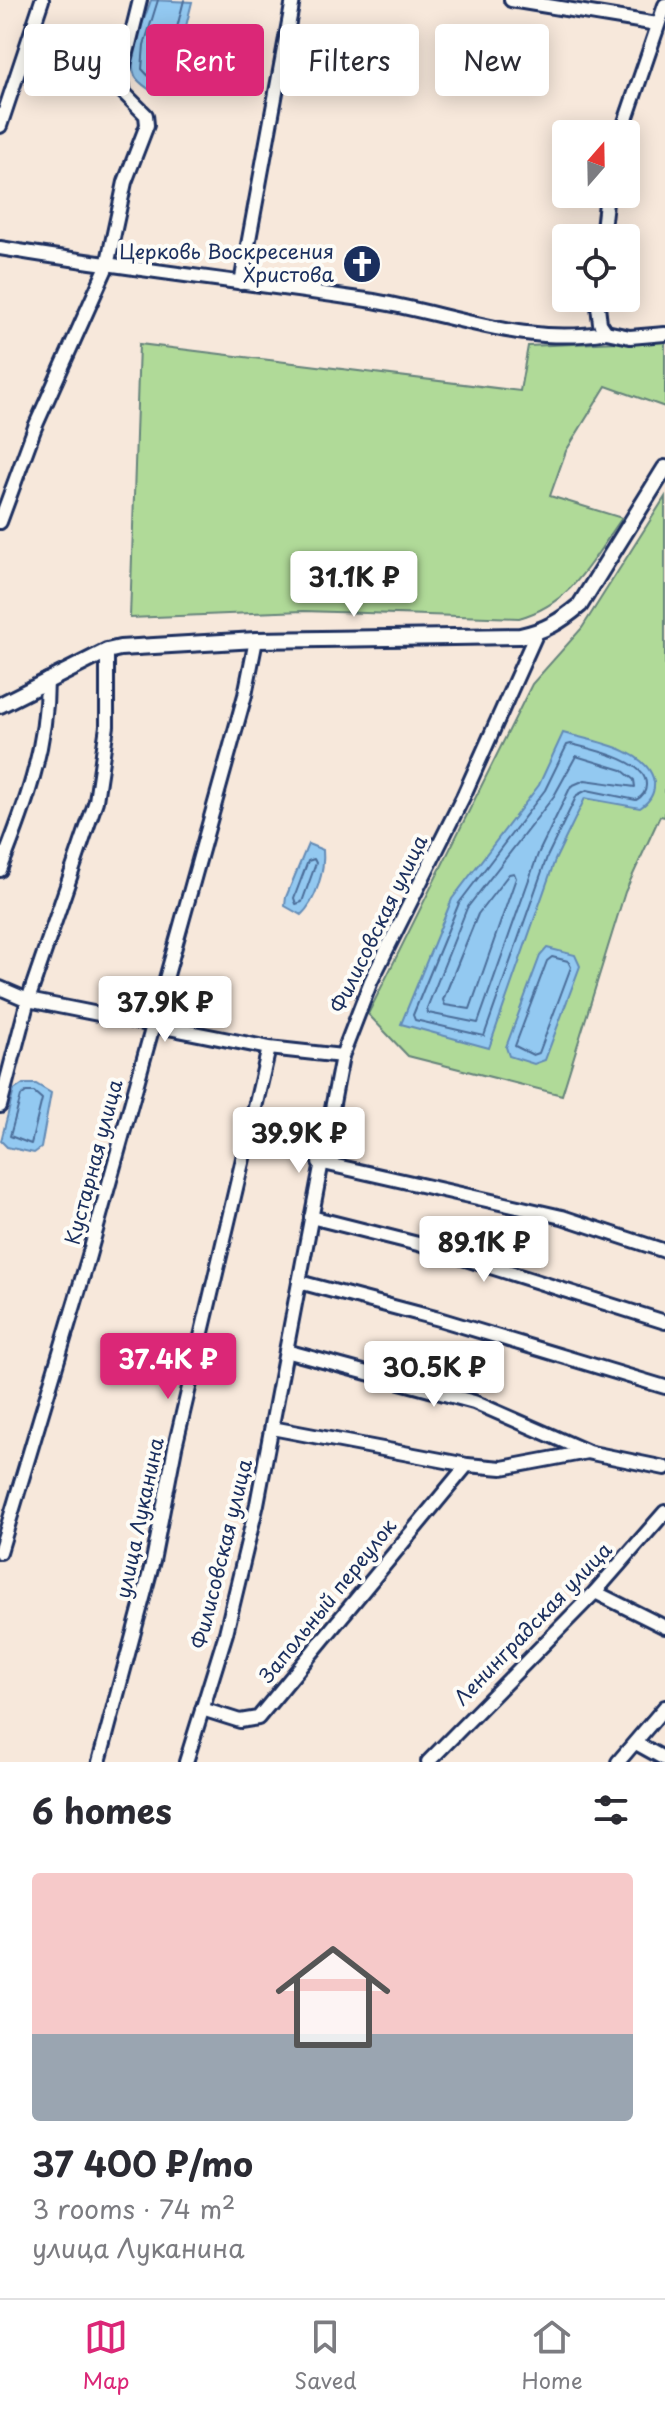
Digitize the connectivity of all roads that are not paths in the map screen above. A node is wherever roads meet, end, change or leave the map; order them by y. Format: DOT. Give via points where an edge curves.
graph roads {
  1 [pos="42,0"];
  2 [pos="140,0"];
  3 [pos="293,0"];
  4 [pos="511,0"];
  5 [pos="532,1"];
  6 [pos="665,5"];
  7 [pos="657,24"];
  8 [pos="626,120"];
  9 [pos="0,126"];
  10 [pos="0,248"];
  11 [pos="107,266"];
  12 [pos="241,283"];
  13 [pos="599,312"];
  14 [pos="606,332"];
  15 [pos="665,334"];
  16 [pos="665,468"];
  17 [pos="0,522"];
  18 [pos="537,632"];
  19 [pos="256,640"];
  20 [pos="107,651"];
  21 [pos="47,680"];
  22 [pos="0,705"];
  23 [pos="0,870"];
  24 [pos="0,988"];
  25 [pos="28,1000"];
  26 [pos="153,1023"];
  27 [pos="269,1048"];
  28 [pos="342,1056"];
  29 [pos="0,1106"];
  30 [pos="319,1162"];
  31 [pos="311,1217"];
  32 [pos="665,1251"];
  33 [pos="299,1282"];
  34 [pos="665,1322"];
  35 [pos="286,1351"];
  36 [pos="665,1387"];
  37 [pos="272,1428"];
  38 [pos="587,1452"];
  39 [pos="467,1465"];
  40 [pos="665,1468"];
  41 [pos="665,1512"];
  42 [pos="0,1552"];
  43 [pos="595,1592"];
  44 [pos="665,1627"];
  45 [pos="665,1707"];
  46 [pos="202,1709"];
  47 [pos="636,1743"];
  48 [pos="665,1759"];
  49 [pos="99,1762"];
  50 [pos="186,1762"];
  51 [pos="428,1762"];
  52 [pos="618,1762"];
  1 -- 9 [label="street"];
  2 -- 11 [label="street" via="121,77 124,93 148,120 125,182"];
  3 -- 12 [label="street"];
  4 -- 5 [label="street"];
  5 -- 7 [label="street"];
  6 -- 7 [label="street"];
  7 -- 8 [label="street"];
  10 -- 11 [label="street"];
  11 -- 12 [label="street"];
  11 -- 17 [label="street" via="35,427"];
  12 -- 14 [label="street" via="418,308 518,333 558,337"];
  13 -- 14 [label="street"];
  14 -- 15 [label="street" via="630,337"];
  16 -- 18 [label="main road" via="580,605 561,622"];
  18 -- 19 [label="main road"];
  18 -- 28 [label="street, Филисовская улица" via="371,981"];
  19 -- 20 [label="main road"];
  19 -- 26 [label="street, Кустарная улица"];
  20 -- 21 [label="main road"];
  20 -- 25 [label="street" via="107,726 96,801"];
  21 -- 22 [label="main road"];
  21 -- 23 [label="street" via="47,716 32,788"];
  24 -- 25 [label="street"];
  25 -- 26 [label="street"];
  25 -- 29 [label="street"];
  26 -- 27 [label="street"];
  26 -- 42 [label="street, Кустарная улица"];
  27 -- 28 [label="street"];
  27 -- 49 [label="street, улица Луканина" via="153,1561"];
  28 -- 30 [label="street, Филисовская улица"];
  30 -- 31 [label="street, Филисовская улица"];
  30 -- 32 [label="street" via="562,1217"];
  31 -- 33 [label="street, Филисовская улица"];
  31 -- 34 [label="street" via="408,1241"];
  33 -- 35 [label="street, Филисовская улица"];
  33 -- 36 [label="street"];
  35 -- 37 [label="street, Филисовская улица"];
  35 -- 38 [label="street" via="474,1402"];
  37 -- 39 [label="street"];
  37 -- 46 [label="street, Филисовская улица" via="241,1575"];
  38 -- 39 [label="street" via="502,1468"];
  38 -- 40 [label="street"];
  39 -- 46 [label="street, Запольный переулок" via="258,1718 240,1721"];
  41 -- 43 [label="street, Ленинградская улица"];
  43 -- 44 [label="street"];
  43 -- 51 [label="street, Ленинградская улица"];
  45 -- 47 [label="street"];
  46 -- 50 [label="street, Филисовская улица"];
  47 -- 48 [label="street"];
  47 -- 52 [label="street"];
}
